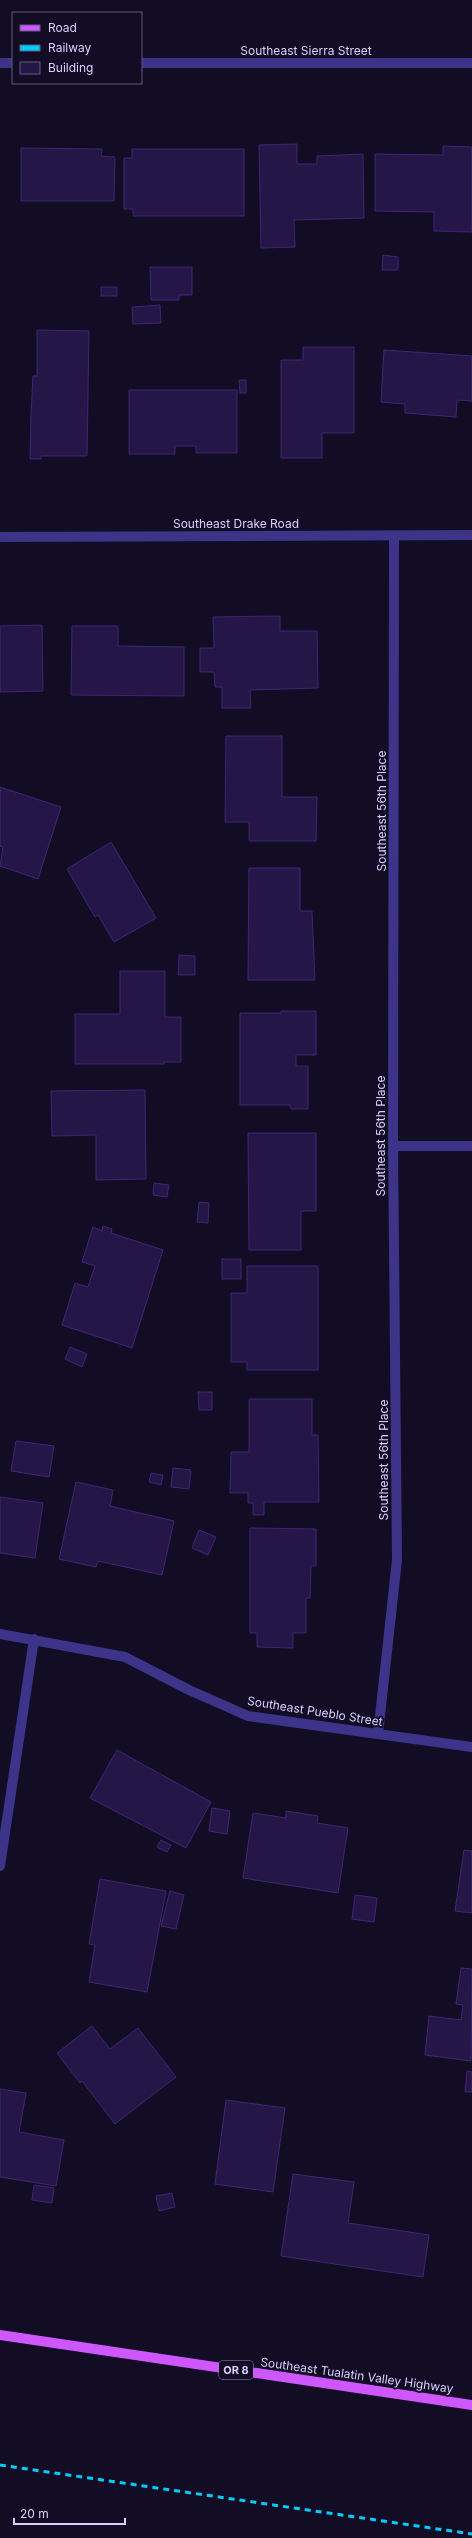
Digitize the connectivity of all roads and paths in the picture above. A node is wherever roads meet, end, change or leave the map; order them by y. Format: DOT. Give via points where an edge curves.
graph roads {
  1 [pos="0,63"];
  2 [pos="12,63"];
  3 [pos="142,63"];
  4 [pos="472,63"];
  5 [pos="472,535"];
  6 [pos="394,536"];
  7 [pos="0,537"];
  8 [pos="393,1146"];
  9 [pos="472,1146"];
  10 [pos="0,1634"];
  11 [pos="34,1639"];
  12 [pos="378,1734"];
  13 [pos="472,1747"];
  14 [pos="0,1866"];
  15 [pos="0,2335"];
  16 [pos="472,2405"];
  1 -- 2 [label="street"];
  3 -- 4 [label="street, Southeast Sierra Street"];
  5 -- 6 [label="street, Southeast Drake Road"];
  6 -- 7 [label="street, Southeast Drake Road"];
  6 -- 8 [label="street, Southeast 56th Place"];
  8 -- 9 [label="street"];
  8 -- 12 [label="street, Southeast 56th Place" via="396,1560"];
  10 -- 11 [label="street, Southeast Pueblo Street"];
  11 -- 12 [label="street, Southeast Pueblo Street" via="125,1657 189,1690 248,1716"];
  11 -- 14 [label="street"];
  12 -- 13 [label="street, Southeast Pueblo Street"];
  15 -- 16 [label="main road, Southeast Tualatin Valley Highway / OR 8"];
}
